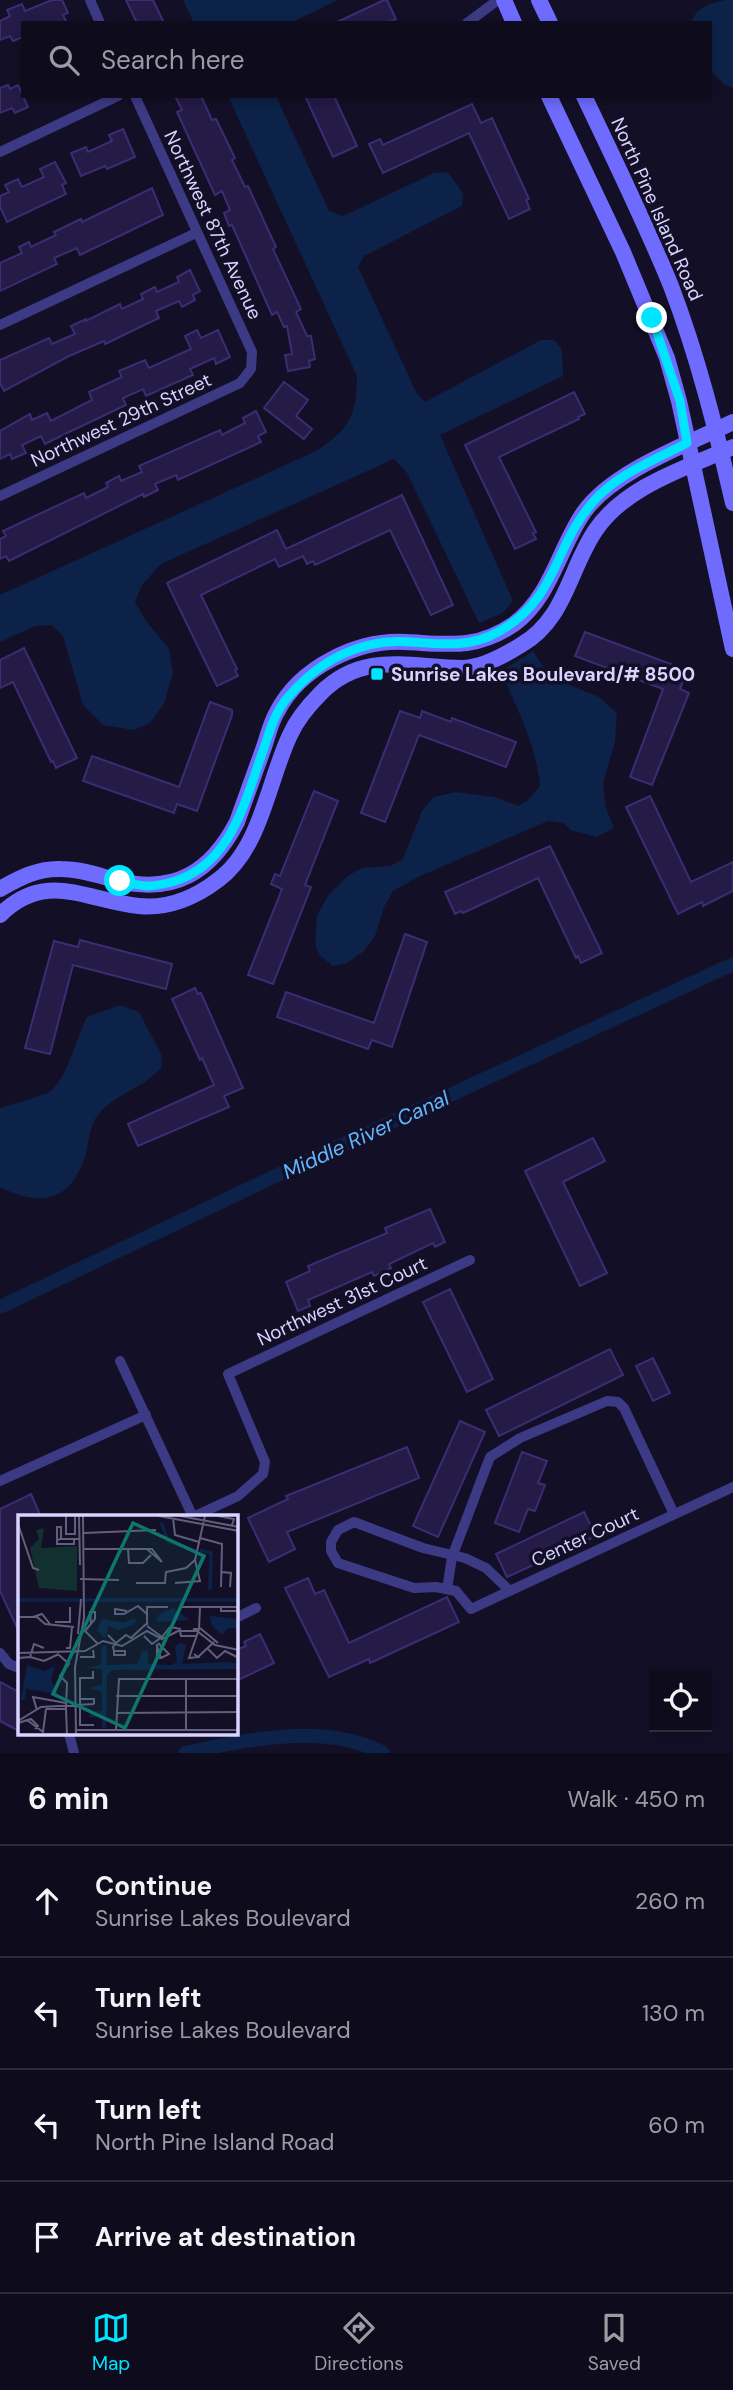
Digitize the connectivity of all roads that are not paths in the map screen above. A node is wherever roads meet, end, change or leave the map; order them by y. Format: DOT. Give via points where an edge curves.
graph roads {
  1 [pos="90,0"];
  2 [pos="498,0"];
  3 [pos="504,0"];
  4 [pos="539,0"];
  5 [pos="99,21"];
  6 [pos="470,21"];
  7 [pos="513,21"];
  8 [pos="549,21"];
  9 [pos="114,98"];
  10 [pos="136,98"];
  11 [pos="550,98"];
  12 [pos="585,98"];
  13 [pos="0,152"];
  14 [pos="196,233"];
  15 [pos="0,325"];
  16 [pos="251,369"];
  17 [pos="733,422"];
  18 [pos="716,430"];
  19 [pos="687,443"];
  20 [pos="727,449"];
  21 [pos="692,465"];
  22 [pos="0,496"];
  23 [pos="733,502"];
  24 [pos="733,649"];
  25 [pos="0,889"];
  26 [pos="0,915"];
  27 [pos="470,1260"];
  28 [pos="120,1361"];
  29 [pos="146,1415"];
  30 [pos="0,1481"];
  31 [pos="733,1487"];
  32 [pos="674,1514"];
  33 [pos="192,1515"];
  34 [pos="197,1515"];
  35 [pos="452,1557"];
  36 [pos="447,1589"];
  37 [pos="510,1591"];
  38 [pos="256,1608"];
  39 [pos="238,1617"];
  40 [pos="0,1653"];
  41 [pos="18,1668"];
  42 [pos="70,1736"];
  43 [pos="74,1753"];
  1 -- 5 [label="street"];
  2 -- 6 [label="street"];
  3 -- 7 [label="street"];
  4 -- 8 [label="street"];
  9 -- 13 [label="street"];
  10 -- 14 [label="street, Northwest 87th Avenue"];
  11 -- 19 [label="street" via="652,318 680,401"];
  12 -- 18 [label="street, North Pine Island Road" via="671,288"];
  14 -- 15 [label="street"];
  14 -- 16 [label="street, Northwest 87th Avenue" via="252,352"];
  16 -- 22 [label="street, Northwest 29th Street" via="240,383"];
  17 -- 18 [label="street"];
  18 -- 19 [label="street"];
  18 -- 20 [label="street, North Pine Island Road"];
  19 -- 21 [label="street"];
  19 -- 25 [label="street" via="624,476 595,499 583,513 537,601 513,624 466,643 396,641 366,646 332,658 306,678 277,711 228,839 194,874 147,886 61,869 32,873"];
  20 -- 21 [label="street"];
  20 -- 23 [label="street, North Pine Island Road"];
  21 -- 24 [label="street"];
  21 -- 26 [label="street" via="636,492 614,510 596,530 554,615 524,644 465,668 386,664 356,671 323,690 290,735 248,845 228,872 203,891 174,903 140,907 79,892 43,890"];
  27 -- 34 [label="street, Northwest 31st Court" via="228,1374 265,1462 263,1474 238,1496"];
  28 -- 29 [label="street"];
  29 -- 30 [label="street"];
  29 -- 33 [label="street"];
  31 -- 32 [label="street, Center Court"];
  32 -- 35 [label="street" via="624,1408 607,1401 520,1438 490,1457"];
  32 -- 37 [label="street, Center Court"];
  35 -- 36 [label="street"];
  35 -- 36 [label="street" via="354,1522 338,1530 331,1542 338,1563 414,1588"];
  35 -- 37 [label="street" via="486,1568"];
  36 -- 37 [label="street, Center Court" via="456,1591 471,1609"];
  38 -- 39 [label="street"];
  40 -- 41 [label="street"];
  42 -- 43 [label="street"];
}
